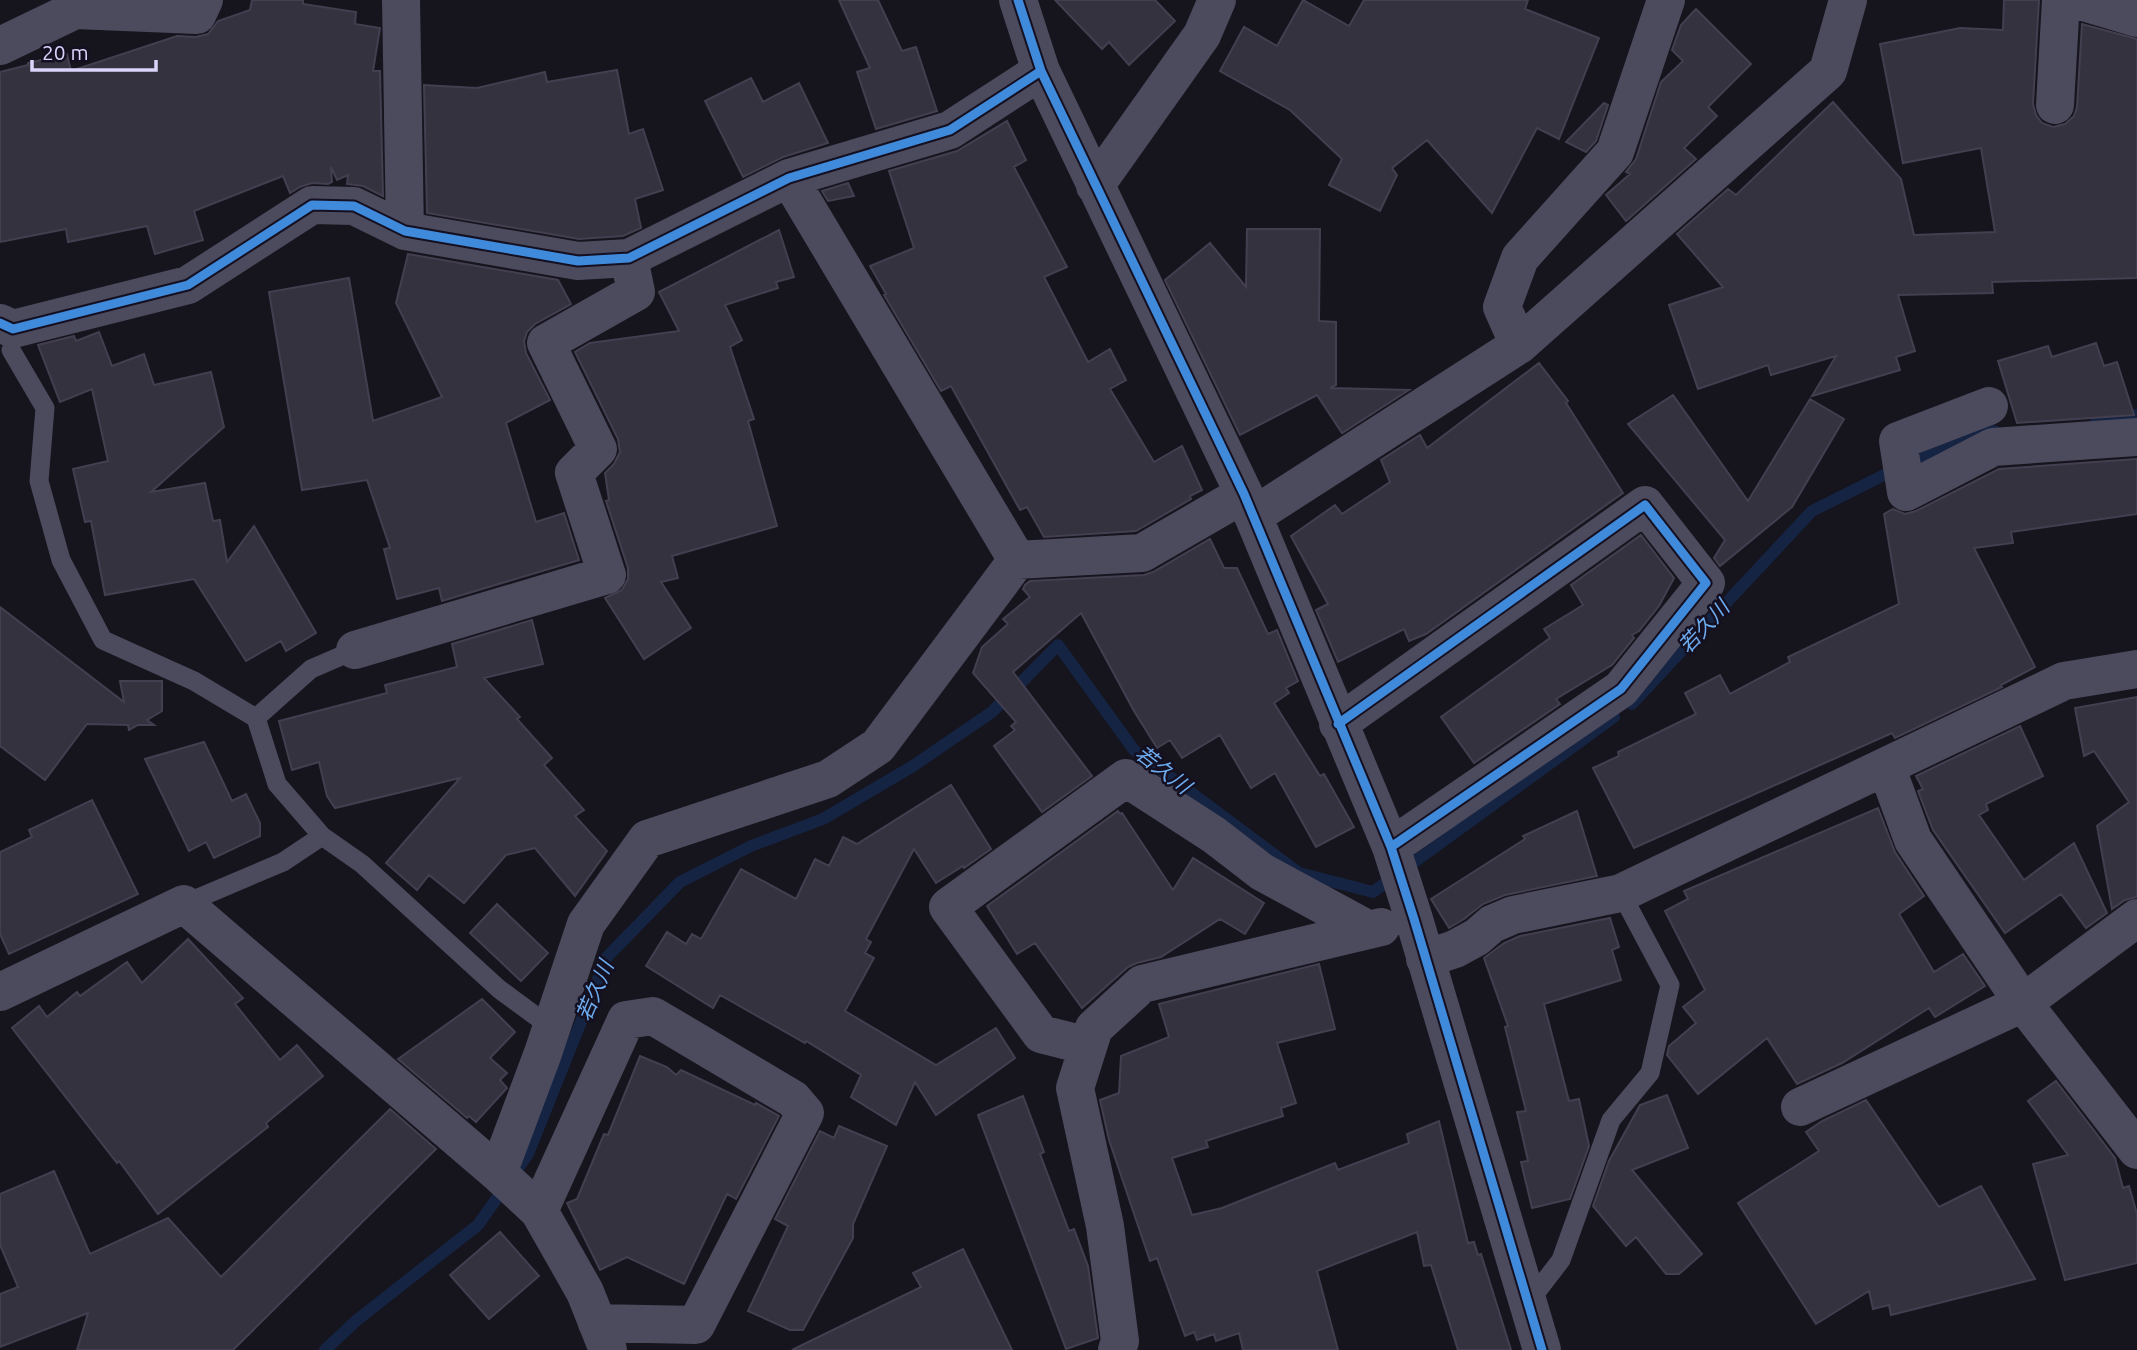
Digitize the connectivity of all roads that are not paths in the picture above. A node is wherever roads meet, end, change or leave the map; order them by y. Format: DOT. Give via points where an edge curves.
graph roads {
  1 [pos="204,0"];
  2 [pos="401,0"];
  3 [pos="1018,0"];
  4 [pos="1217,0"];
  5 [pos="1666,0"];
  6 [pos="2062,0"];
  7 [pos="2077,0"];
  8 [pos="1853,2"];
  9 [pos="2137,18"];
  10 [pos="0,46"];
  11 [pos="1041,71"];
  12 [pos="2055,105"];
  13 [pos="789,178"];
  14 [pos="1095,186"];
  15 [pos="405,231"];
  16 [pos="629,258"];
  17 [pos="6,340"];
  18 [pos="1519,345"];
  19 [pos="1989,406"];
  20 [pos="2137,437"];
  21 [pos="1248,505"];
  22 [pos="1017,560"];
  23 [pos="355,650"];
  24 [pos="2137,669"];
  25 [pos="256,718"];
  26 [pos="1338,724"];
  27 [pos="1886,766"];
  28 [pos="323,836"];
  29 [pos="1392,853"];
  30 [pos="1621,893"];
  31 [pos="184,904"];
  32 [pos="1411,909"];
  33 [pos="2137,918"];
  34 [pos="1369,930"];
  35 [pos="1425,959"];
  36 [pos="0,992"];
  37 [pos="2023,1003"];
  38 [pos="552,1028"];
  39 [pos="1088,1046"];
  40 [pos="1800,1107"];
  41 [pos="2137,1150"];
  42 [pos="498,1173"];
  43 [pos="539,1211"];
  44 [pos="1528,1303"];
  45 [pos="603,1336"];
  46 [pos="1117,1350"];
  47 [pos="1542,1350"];
  1 -- 10 [label="street" via="197,15 75,10"];
  2 -- 15 [label="street"];
  3 -- 11 [label="street"];
  4 -- 14 [label="street" via="1202,35"];
  5 -- 18 [label="street" via="1615,152 1520,258 1502,307"];
  6 -- 12 [label="street"];
  7 -- 9 [label="street"];
  8 -- 18 [label="street" via="1828,71"];
  11 -- 13 [label="street" via="950,130"];
  11 -- 14 [label="street"];
  13 -- 16 [label="street"];
  13 -- 22 [label="street"];
  14 -- 21 [label="street"];
  15 -- 16 [label="street" via="579,261"];
  15 -- 17 [label="street" via="354,206 312,205 188,285"];
  16 -- 23 [label="street" via="636,292 546,343 598,449 574,473 607,575"];
  17 -- 25 [label="lane" via="45,408 39,481 61,560 103,639 194,681"];
  18 -- 21 [label="street"];
  19 -- 20 [label="street" via="1898,442 1906,492 1993,447"];
  21 -- 22 [label="street" via="1142,553"];
  21 -- 26 [label="street"];
  22 -- 38 [label="street" via="878,746 828,779 647,839 586,924"];
  23 -- 25 [label="lane" via="311,669"];
  24 -- 27 [label="street" via="2064,681"];
  25 -- 28 [label="lane" via="276,784"];
  26 -- 29 [label="street"];
  26 -- 29 [label="street" via="1645,505 1706,583 1620,689"];
  27 -- 30 [label="street"];
  27 -- 37 [label="street" via="1913,840"];
  28 -- 31 [label="lane" via="283,862"];
  28 -- 38 [label="lane" via="362,864 499,989"];
  29 -- 32 [label="street"];
  30 -- 35 [label="street" via="1513,915 1492,923 1455,949"];
  30 -- 44 [label="lane" via="1670,985 1656,1048 1650,1073 1611,1120 1561,1260"];
  31 -- 36 [label="street"];
  31 -- 42 [label="street"];
  32 -- 34 [label="street"];
  32 -- 35 [label="street"];
  33 -- 37 [label="street"];
  34 -- 39 [label="street" via="1142,984 1094,1028"];
  34 -- 39 [label="street" via="1262,872 1126,778 948,907 1041,1034"];
  35 -- 44 [label="street"];
  37 -- 40 [label="street"];
  37 -- 41 [label="street"];
  38 -- 42 [label="street"];
  39 -- 46 [label="street" via="1075,1088 1105,1226 1121,1341"];
  42 -- 43 [label="street"];
  43 -- 45 [label="street" via="585,1292"];
  43 -- 45 [label="street" via="626,1020 653,1016 793,1099 805,1113 696,1325"];
  44 -- 47 [label="street"];
}
